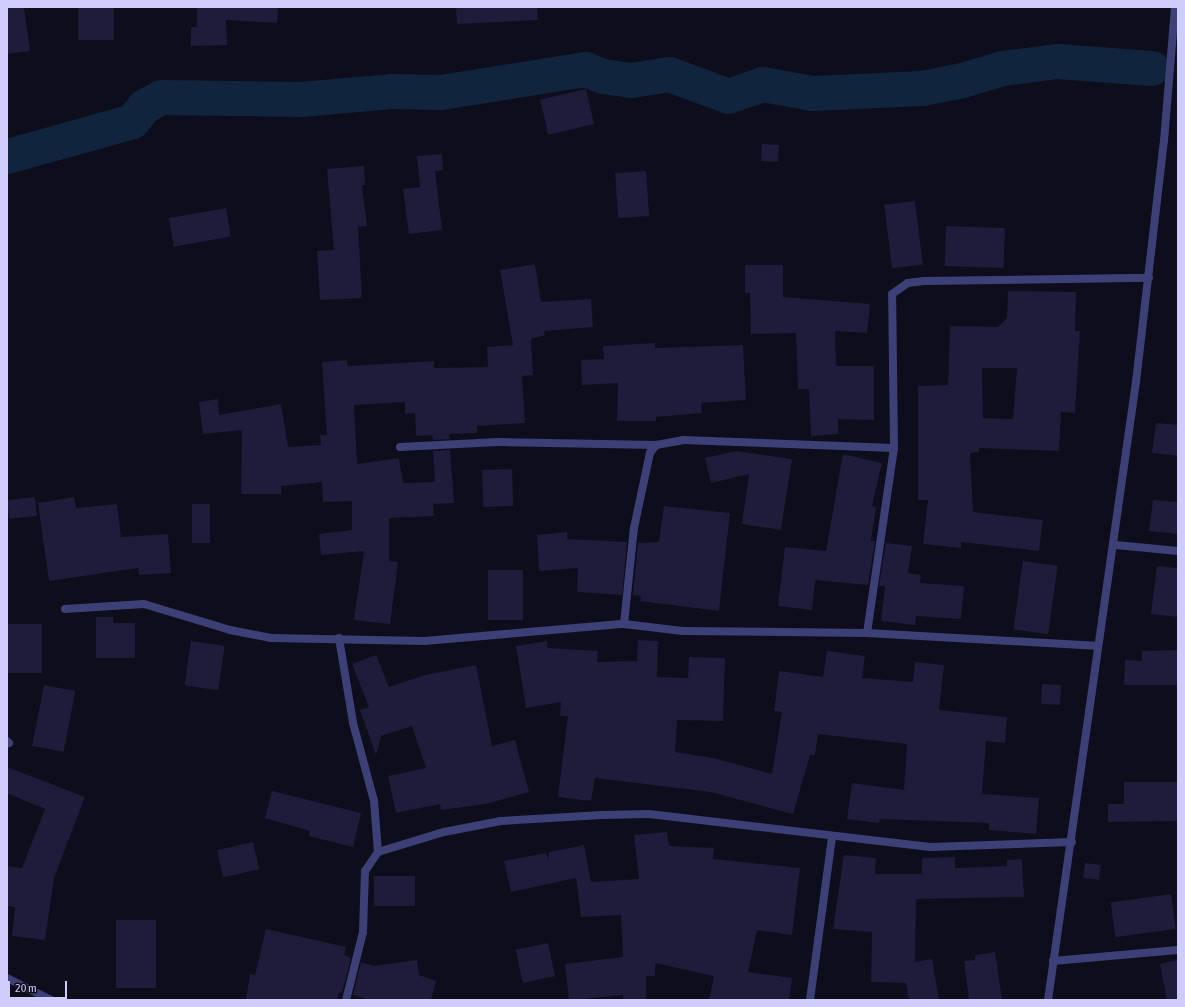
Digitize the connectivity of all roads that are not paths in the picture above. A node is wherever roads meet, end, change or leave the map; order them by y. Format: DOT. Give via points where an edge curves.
graph roads {
  1 [pos="1175,7"];
  2 [pos="1149,278"];
  3 [pos="656,445"];
  4 [pos="400,447"];
  5 [pos="894,448"];
  6 [pos="1116,545"];
  7 [pos="1178,551"];
  8 [pos="65,609"];
  9 [pos="624,624"];
  10 [pos="867,633"];
  11 [pos="338,638"];
  12 [pos="1096,646"];
  13 [pos="832,838"];
  14 [pos="1072,842"];
  15 [pos="378,852"];
  16 [pos="1178,950"];
  17 [pos="1053,961"];
  18 [pos="7,978"];
  19 [pos="51,1000"];
  20 [pos="346,1000"];
  21 [pos="810,1000"];
  22 [pos="1048,1000"];
  1 -- 2 [label="street"];
  2 -- 5 [label="street" via="908,282 892,294"];
  2 -- 6 [label="street"];
  3 -- 4 [label="street" via="498,442"];
  3 -- 5 [label="street" via="683,440"];
  3 -- 9 [label="street" via="650,453 634,528"];
  5 -- 10 [label="street"];
  6 -- 7 [label="street"];
  6 -- 12 [label="street"];
  8 -- 11 [label="street" via="144,604 230,630 271,638"];
  9 -- 10 [label="street" via="683,630"];
  9 -- 11 [label="street" via="424,641"];
  10 -- 12 [label="street"];
  11 -- 15 [label="street" via="353,723 374,801"];
  12 -- 14 [label="street"];
  13 -- 14 [label="street" via="930,847"];
  13 -- 15 [label="street" via="649,814 602,815 501,821 444,832"];
  13 -- 21 [label="street"];
  14 -- 17 [label="street"];
  15 -- 20 [label="street" via="365,871 363,932"];
  16 -- 17 [label="street"];
  17 -- 22 [label="street"];
  18 -- 19 [label="street"];
}
